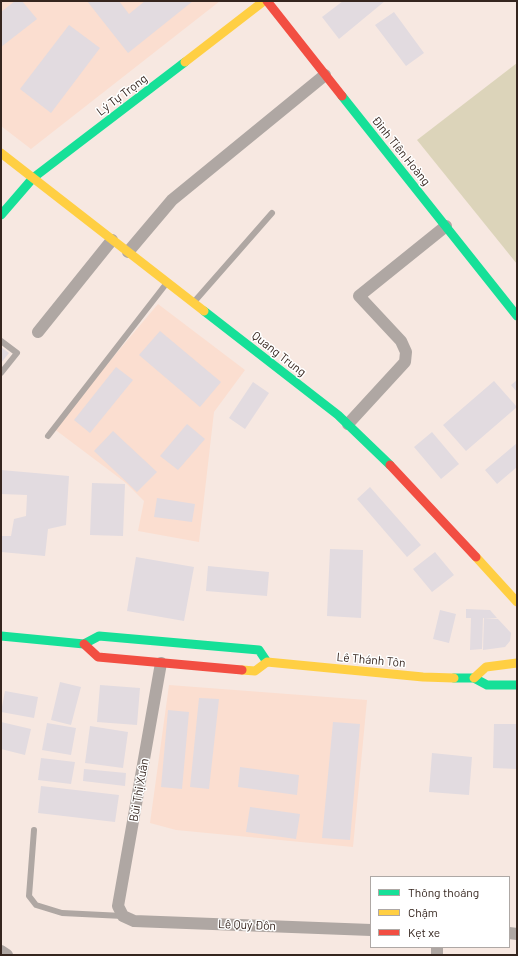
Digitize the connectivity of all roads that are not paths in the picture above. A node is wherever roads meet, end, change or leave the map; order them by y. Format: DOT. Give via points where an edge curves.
graph roads {
  1 [pos="266,1"];
  2 [pos="325,75"];
  3 [pos="1,153"];
  4 [pos="32,178"];
  5 [pos="272,213"];
  6 [pos="1,215"];
  7 [pos="446,226"];
  8 [pos="112,240"];
  9 [pos="128,252"];
  10 [pos="167,282"];
  11 [pos="193,303"];
  12 [pos="517,316"];
  13 [pos="38,332"];
  14 [pos="1,342"];
  15 [pos="1,373"];
  16 [pos="348,424"];
  17 [pos="48,436"];
  18 [pos="517,602"];
  19 [pos="1,636"];
  20 [pos="84,644"];
  21 [pos="162,652"];
  22 [pos="267,662"];
  23 [pos="517,662"];
  24 [pos="474,678"];
  25 [pos="517,685"];
  26 [pos="34,830"];
  27 [pos="123,916"];
  28 [pos="370,930"];
  29 [pos="1,951"];
  30 [pos="7,955"];
  1 -- 2 [label="street, Đinh Tiên Hoàng"];
  1 -- 4 [label="street, Lý Tự Trọng"];
  2 -- 7 [label="street, Đinh Tiên Hoàng"];
  2 -- 9 [label="street" via="172,200"];
  3 -- 4 [label="street, Quang Trung"];
  4 -- 6 [label="street, Lý Tự Trọng"];
  4 -- 8 [label="street, Quang Trung"];
  5 -- 11 [label="lane"];
  7 -- 12 [label="street, Đinh Tiên Hoàng"];
  7 -- 16 [label="street" via="359,296 401,342 406,352 404,362"];
  8 -- 9 [label="street, Quang Trung"];
  8 -- 13 [label="street"];
  9 -- 10 [label="street, Quang Trung"];
  10 -- 11 [label="street, Quang Trung"];
  10 -- 17 [label="lane"];
  11 -- 16 [label="street, Quang Trung"];
  14 -- 15 [label="lane" via="17,353"];
  16 -- 18 [label="street, Quang Trung" via="404,478"];
  19 -- 20 [label="street"];
  20 -- 21 [label="street" via="99,636"];
  20 -- 21 [label="street" via="98,656"];
  21 -- 22 [label="street" via="255,671"];
  21 -- 22 [label="street" via="258,650"];
  21 -- 27 [label="street, Bùi Thị Xuân" via="118,906"];
  22 -- 24 [label="street, Lê Thánh Tôn" via="394,675"];
  23 -- 24 [label="street" via="486,668"];
  24 -- 25 [label="street, Lê Thánh Tôn" via="487,685"];
  26 -- 27 [label="lane" via="29,896 36,905 62,912"];
  27 -- 28 [label="street, Lê Quý Đôn" via="134,921"];
  29 -- 30 [label="street"];
}
